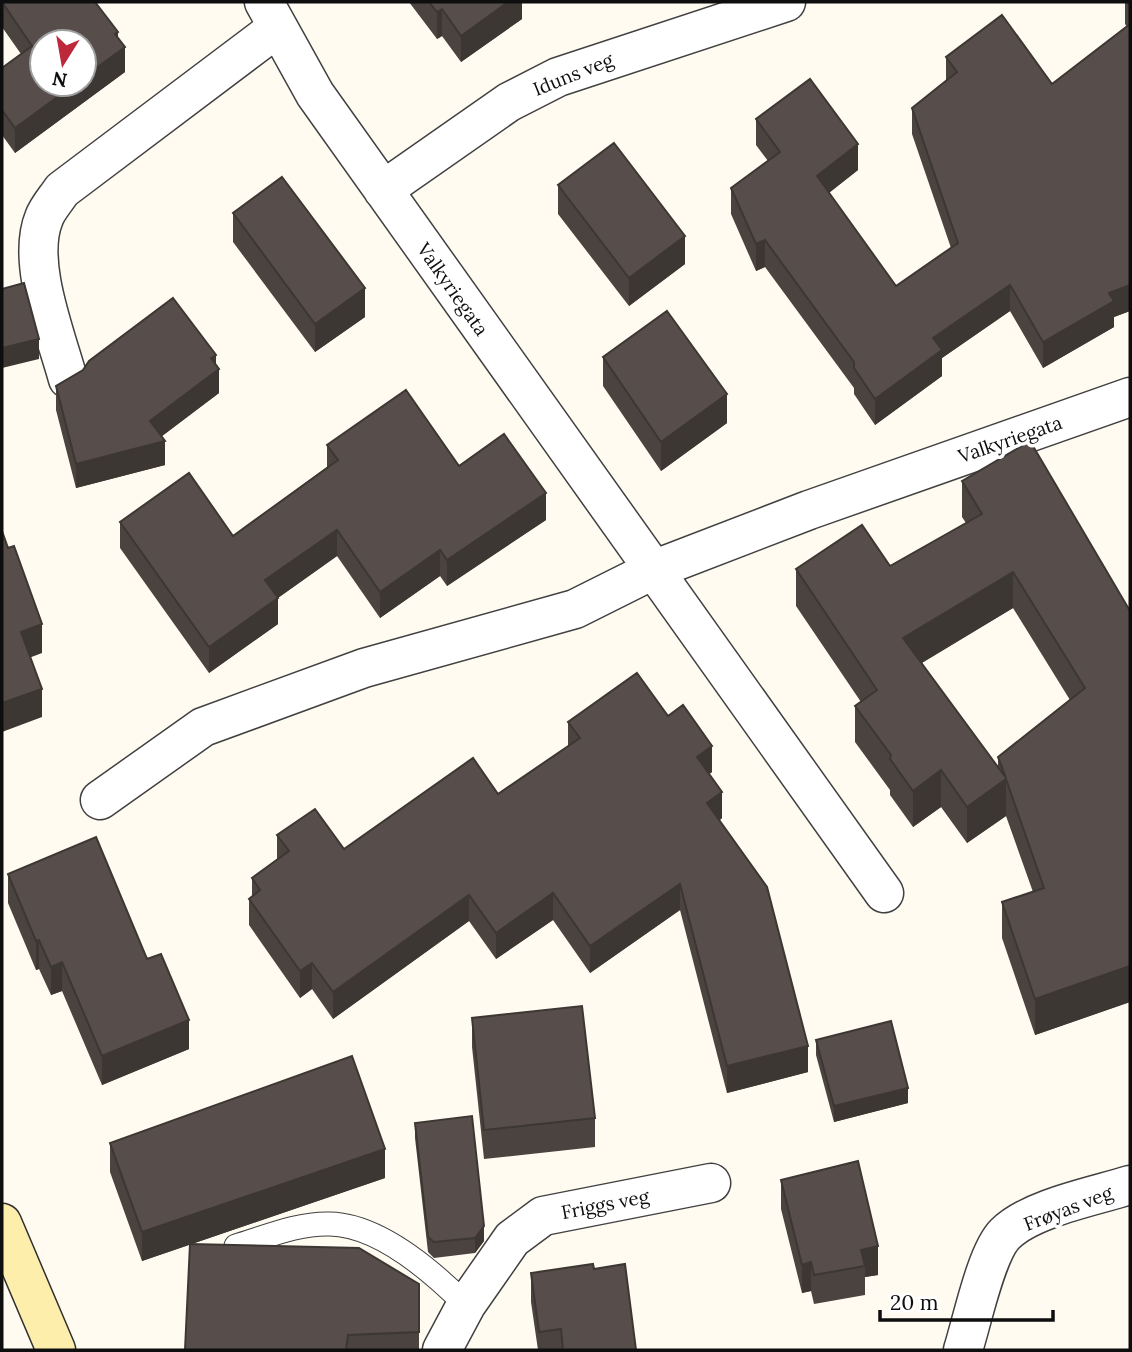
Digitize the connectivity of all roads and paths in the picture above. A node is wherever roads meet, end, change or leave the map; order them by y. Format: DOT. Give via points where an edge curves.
graph roads {
  1 [pos="786,2"];
  2 [pos="270,15"];
  3 [pos="383,190"];
  4 [pos="68,379"];
  5 [pos="1130,397"];
  6 [pos="653,570"];
  7 [pos="100,800"];
  8 [pos="884,893"];
  9 [pos="711,1183"];
  10 [pos="1130,1185"];
  11 [pos="2,1223"];
  12 [pos="236,1246"];
  13 [pos="466,1305"];
  14 [pos="55,1350"];
  15 [pos="442,1350"];
  16 [pos="963,1350"];
  1 -- 3 [label="street, Iduns veg" via="558,77 509,102"];
  2 -- 3 [label="street, Valkyriegata" via="315,94"];
  2 -- 4 [label="street" via="62,191 43,218 41,282"];
  3 -- 6 [label="street, Valkyriegata"];
  5 -- 6 [label="street, Valkyriegata"];
  6 -- 7 [label="street, Valkyriegata" via="575,609 365,668 203,727"];
  6 -- 8 [label="street, Valkyriegata"];
  9 -- 13 [label="street, Friggs veg" via="543,1216 512,1239"];
  10 -- 16 [label="street, Frøyas veg" via="1029,1219 1004,1235 989,1263"];
  11 -- 14 [label="main road"];
  12 -- 13 [label="lane" via="317,1225 361,1230 412,1259"];
  13 -- 15 [label="street, Friggs veg"];
}
